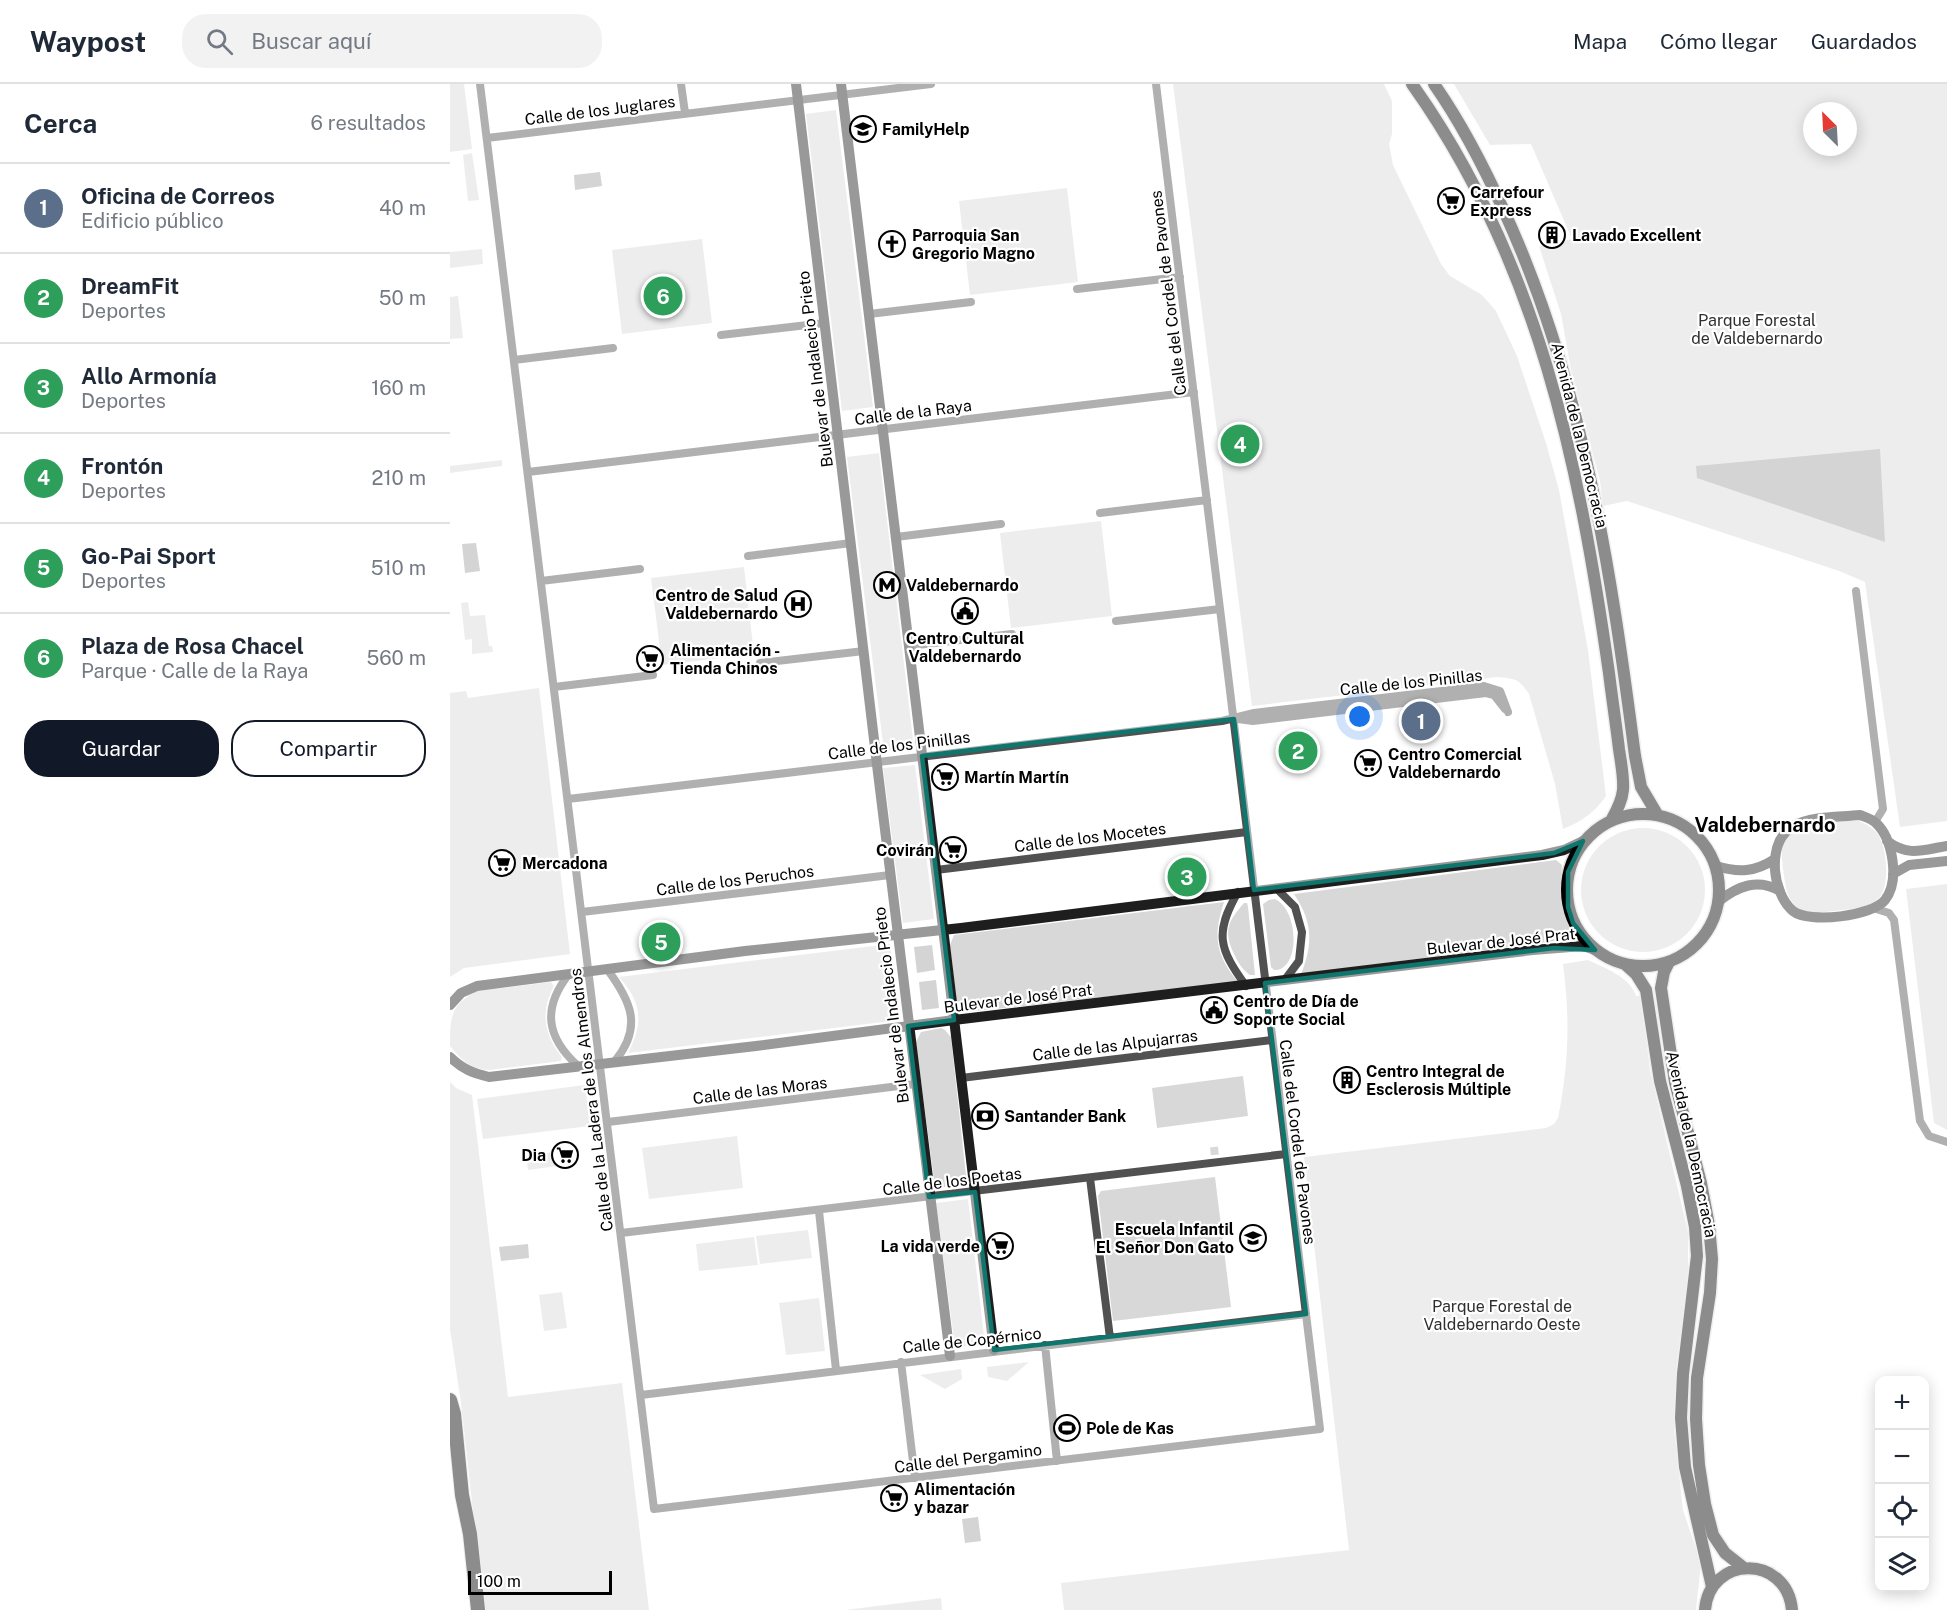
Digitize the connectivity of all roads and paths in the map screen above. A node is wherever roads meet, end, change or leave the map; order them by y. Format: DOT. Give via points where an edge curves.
graph roads {
  1 [pos="480,84"];
  2 [pos="681,84"];
  3 [pos="796,84"];
  4 [pos="931,84"];
  5 [pos="1156,84"];
  6 [pos="1412,84"];
  7 [pos="1434,84"];
  8 [pos="841,89"];
  9 [pos="798,100"];
  10 [pos="685,113"];
  11 [pos="487,138"];
  12 [pos="1180,277"];
  13 [pos="1077,289"];
  14 [pos="971,302"];
  15 [pos="869,314"];
  16 [pos="825,323"];
  17 [pos="721,335"];
  18 [pos="613,348"];
  19 [pos="514,360"];
  20 [pos="1194,392"];
  21 [pos="883,430"];
  22 [pos="838,435"];
  23 [pos="528,472"];
  24 [pos="1207,500"];
  25 [pos="1100,513"];
  26 [pos="1001,524"];
  27 [pos="896,537"];
  28 [pos="851,543"];
  29 [pos="748,556"];
  30 [pos="640,569"];
  31 [pos="541,581"];
  32 [pos="1857,591"];
  33 [pos="1220,609"];
  34 [pos="1116,621"];
  35 [pos="1012,634"];
  36 [pos="909,646"];
  37 [pos="864,651"];
  38 [pos="760,663"];
  39 [pos="653,675"];
  40 [pos="554,687"];
  41 [pos="1234,719"];
  42 [pos="922,756"];
  43 [pos="877,762"];
  44 [pos="568,799"];
  45 [pos="1657,814"];
  46 [pos="1612,819"];
  47 [pos="1875,822"];
  48 [pos="1247,832"];
  49 [pos="1583,841"];
  50 [pos="1887,841"];
  51 [pos="1947,846"];
  52 [pos="1775,859"];
  53 [pos="1947,861"];
  54 [pos="1716,866"];
  55 [pos="936,870"];
  56 [pos="1893,874"];
  57 [pos="891,875"];
  58 [pos="1276,888"];
  59 [pos="1254,890"];
  60 [pos="1780,891"];
  61 [pos="1238,892"];
  62 [pos="1719,901"];
  63 [pos="1873,908"];
  64 [pos="582,912"];
  65 [pos="943,929"];
  66 [pos="897,934"];
  67 [pos="1595,950"];
  68 [pos="1669,962"];
  69 [pos="1626,964"];
  70 [pos="607,969"];
  71 [pos="589,971"];
  72 [pos="569,974"];
  73 [pos="1284,981"];
  74 [pos="1265,983"];
  75 [pos="1246,986"];
  76 [pos="450,1005"];
  77 [pos="954,1020"];
  78 [pos="908,1026"];
  79 [pos="1272,1040"];
  80 [pos="450,1057"];
  81 [pos="615,1062"];
  82 [pos="599,1064"];
  83 [pos="578,1066"];
  84 [pos="961,1078"];
  85 [pos="915,1084"];
  86 [pos="608,1122"];
  87 [pos="1947,1142"];
  88 [pos="1286,1154"];
  89 [pos="1090,1178"];
  90 [pos="975,1192"];
  91 [pos="929,1197"];
  92 [pos="819,1211"];
  93 [pos="621,1233"];
  94 [pos="1306,1314"];
  95 [pos="1110,1338"];
  96 [pos="1046,1345"];
  97 [pos="994,1350"];
  98 [pos="950,1356"];
  99 [pos="901,1362"];
  100 [pos="836,1370"];
  101 [pos="641,1395"];
  102 [pos="450,1400"];
  103 [pos="1320,1429"];
  104 [pos="1058,1461"];
  105 [pos="915,1478"];
  106 [pos="462,1495"];
  107 [pos="654,1509"];
  108 [pos="1744,1568"];
  109 [pos="1712,1587"];
  110 [pos="1704,1609"];
  111 [pos="1793,1609"];
  112 [pos="468,1610"];
  113 [pos="478,1610"];
  1 -- 11 [label="street, Calle de la Ladera de los Almendros"];
  2 -- 10 [label="street"];
  3 -- 9 [label="street, Bulevar de Indalecio Prieto"];
  4 -- 8 [label="street, Calle de los Juglares"];
  5 -- 12 [label="street, Calle del Cordel de Pavones"];
  6 -- 46 [label="main road, Avenida de la Democracia" via="1439,121 1470,176 1511,263 1557,398 1594,571 1620,753 1623,791"];
  7 -- 45 [label="main road, Avenida de la Democracia" via="1494,188 1525,256 1561,361 1608,568 1641,787"];
  8 -- 9 [label="street, Calle de los Juglares"];
  8 -- 15 [label="street"];
  9 -- 10 [label="street, Calle de los Juglares"];
  9 -- 16 [label="street, Bulevar de Indalecio Prieto"];
  10 -- 11 [label="street, Calle de los Juglares"];
  11 -- 19 [label="street, Calle de la Ladera de los Almendros"];
  12 -- 13 [label="street"];
  12 -- 20 [label="street, Calle del Cordel de Pavones"];
  14 -- 15 [label="street"];
  15 -- 21 [label="street"];
  16 -- 17 [label="street"];
  16 -- 22 [label="street, Bulevar de Indalecio Prieto"];
  18 -- 19 [label="street"];
  19 -- 23 [label="street, Calle de la Ladera de los Almendros"];
  20 -- 21 [label="street, Calle de la Raya"];
  20 -- 24 [label="street, Calle del Cordel de Pavones"];
  21 -- 22 [label="street, Calle de la Raya"];
  21 -- 27 [label="street"];
  22 -- 23 [label="street, Calle de la Raya"];
  22 -- 28 [label="street, Bulevar de Indalecio Prieto"];
  23 -- 31 [label="street, Calle de la Ladera de los Almendros"];
  24 -- 25 [label="street"];
  24 -- 33 [label="street, Calle del Cordel de Pavones"];
  26 -- 27 [label="street"];
  27 -- 36 [label="street"];
  28 -- 29 [label="street"];
  28 -- 37 [label="street, Bulevar de Indalecio Prieto"];
  30 -- 31 [label="street"];
  31 -- 40 [label="street, Calle de la Ladera de los Almendros"];
  32 -- 47 [label="street" via="1883,809"];
  33 -- 34 [label="street"];
  33 -- 41 [label="street, Calle del Cordel de Pavones"];
  35 -- 36 [label="street"];
  36 -- 42 [label="street"];
  37 -- 38 [label="street"];
  37 -- 43 [label="street, Bulevar de Indalecio Prieto"];
  39 -- 40 [label="street"];
  40 -- 44 [label="street, Calle de la Ladera de los Almendros"];
  41 -- 41 [label="street, Calle de los Pinillas" via="1253,721 1486,693 1494,695 1508,712 1500,691 1484,686 1254,713"];
  41 -- 42 [label="street, Calle de los Pinillas"];
  41 -- 48 [label="street, Calle del Cordel de Pavones"];
  42 -- 43 [label="street, Calle de los Pinillas"];
  42 -- 55 [label="street"];
  43 -- 44 [label="street, Calle de los Pinillas"];
  43 -- 57 [label="street, Bulevar de Indalecio Prieto"];
  44 -- 64 [label="street, Calle de la Ladera de los Almendros"];
  45 -- 46 [label="main road"];
  45 -- 54 [label="main road" via="1674,819 1701,839"];
  46 -- 49 [label="main road"];
  47 -- 50 [label="street"];
  47 -- 52 [label="street" via="1860,814 1799,822 1780,837"];
  48 -- 55 [label="street, Calle de los Mocetes"];
  48 -- 59 [label="street, Calle del Cordel de Pavones"];
  49 -- 58 [label="street" via="1554,853"];
  49 -- 67 [label="main road" via="1568,872 1566,889 1573,923"];
  50 -- 51 [label="street" via="1908,852"];
  50 -- 56 [label="street"];
  52 -- 54 [label="street" via="1758,869"];
  52 -- 60 [label="street"];
  53 -- 56 [label="street" via="1909,865"];
  54 -- 62 [label="main road"];
  55 -- 65 [label="street"];
  56 -- 63 [label="street" via="1884,903"];
  57 -- 64 [label="street, Calle de los Peruchos"];
  57 -- 66 [label="street, Bulevar de Indalecio Prieto"];
  58 -- 59 [label="street"];
  58 -- 73 [label="street" via="1294,907 1302,932 1299,961"];
  59 -- 61 [label="street"];
  59 -- 74 [label="street, Calle del Cordel de Pavones"];
  60 -- 62 [label="street" via="1752,884"];
  60 -- 63 [label="street" via="1791,909 1804,916 1839,917"];
  61 -- 65 [label="street"];
  61 -- 75 [label="street" via="1222,925 1223,941 1233,968"];
  62 -- 68 [label="main road" via="1702,939"];
  63 -- 87 [label="street" via="1894,920 1920,1121 1929,1136"];
  64 -- 71 [label="street, Calle de la Ladera de los Almendros"];
  65 -- 66 [label="street"];
  65 -- 77 [label="street"];
  66 -- 70 [label="street"];
  66 -- 78 [label="street, Bulevar de Indalecio Prieto"];
  67 -- 69 [label="main road"];
  67 -- 73 [label="street, Bulevar de José Prat" via="1583,946 1554,948"];
  68 -- 69 [label="main road"];
  68 -- 108 [label="main road, Avenida de la Democracia" via="1661,988 1675,1082 1701,1183 1712,1259 1697,1378 1700,1465 1713,1535 1725,1553"];
  69 -- 109 [label="main road, Avenida de la Democracia" via="1647,990 1660,1081 1695,1227 1697,1256 1683,1374 1682,1418 1685,1467"];
  70 -- 71 [label="street"];
  70 -- 81 [label="street, Calle de la Ladera de los Almendros" via="630,1006 630,1031 625,1049"];
  71 -- 72 [label="street"];
  71 -- 82 [label="street, Calle de la Ladera de los Almendros"];
  72 -- 76 [label="street" via="477,986 461,993"];
  72 -- 83 [label="street, Calle de la Ladera de los Almendros" via="555,993 550,1012 556,1040"];
  73 -- 74 [label="street, Bulevar de José Prat"];
  74 -- 75 [label="street, Bulevar de José Prat"];
  74 -- 79 [label="street, Calle del Cordel de Pavones"];
  75 -- 77 [label="street, Bulevar de José Prat"];
  77 -- 78 [label="street, Bulevar de José Prat"];
  77 -- 84 [label="street"];
  78 -- 81 [label="street, Bulevar de José Prat"];
  78 -- 85 [label="street, Bulevar de Indalecio Prieto"];
  79 -- 84 [label="street, Calle de las Alpujarras"];
  79 -- 88 [label="street, Calle del Cordel de Pavones"];
  80 -- 83 [label="street, Bulevar de José Prat" via="471,1073 489,1077"];
  81 -- 82 [label="street, Bulevar de José Prat"];
  82 -- 83 [label="street, Bulevar de José Prat"];
  82 -- 86 [label="street, Calle de la Ladera de los Almendros"];
  84 -- 90 [label="street"];
  85 -- 86 [label="street, Calle de las Moras"];
  85 -- 91 [label="street, Bulevar de Indalecio Prieto"];
  86 -- 93 [label="street, Calle de la Ladera de los Almendros"];
  88 -- 89 [label="street, Calle de los Poetas"];
  88 -- 94 [label="street, Calle del Cordel de Pavones"];
  89 -- 90 [label="street, Calle de los Poetas"];
  89 -- 95 [label="street"];
  90 -- 91 [label="street, Calle de los Poetas"];
  90 -- 97 [label="street"];
  91 -- 92 [label="street, Calle de los Poetas"];
  91 -- 98 [label="street, Bulevar de Indalecio Prieto"];
  92 -- 93 [label="street, Calle de los Poetas"];
  92 -- 100 [label="street"];
  93 -- 101 [label="street, Calle de la Ladera de los Almendros"];
  94 -- 95 [label="street, Calle de Copérnico"];
  94 -- 103 [label="street, Calle del Cordel de Pavones"];
  95 -- 96 [label="street, Calle de Copérnico"];
  96 -- 97 [label="street, Calle de Copérnico"];
  96 -- 104 [label="street"];
  97 -- 98 [label="street, Calle de Copérnico"];
  98 -- 99 [label="street, Calle de Copérnico"];
  99 -- 100 [label="street, Calle de Copérnico"];
  99 -- 105 [label="street"];
  100 -- 101 [label="street, Calle de Copérnico"];
  101 -- 107 [label="street, Calle de la Ladera de los Almendros"];
  102 -- 106 [label="highway"];
  103 -- 104 [label="street, Calle del Pergamino"];
  104 -- 105 [label="street, Calle del Pergamino"];
  105 -- 107 [label="street, Calle del Pergamino"];
  106 -- 112 [label="highway"];
  106 -- 113 [label="highway"];
  108 -- 109 [label="main road" via="1726,1574"];
  108 -- 111 [label="main road" via="1761,1570 1777,1578 1788,1592"];
  109 -- 110 [label="main road"];
}
